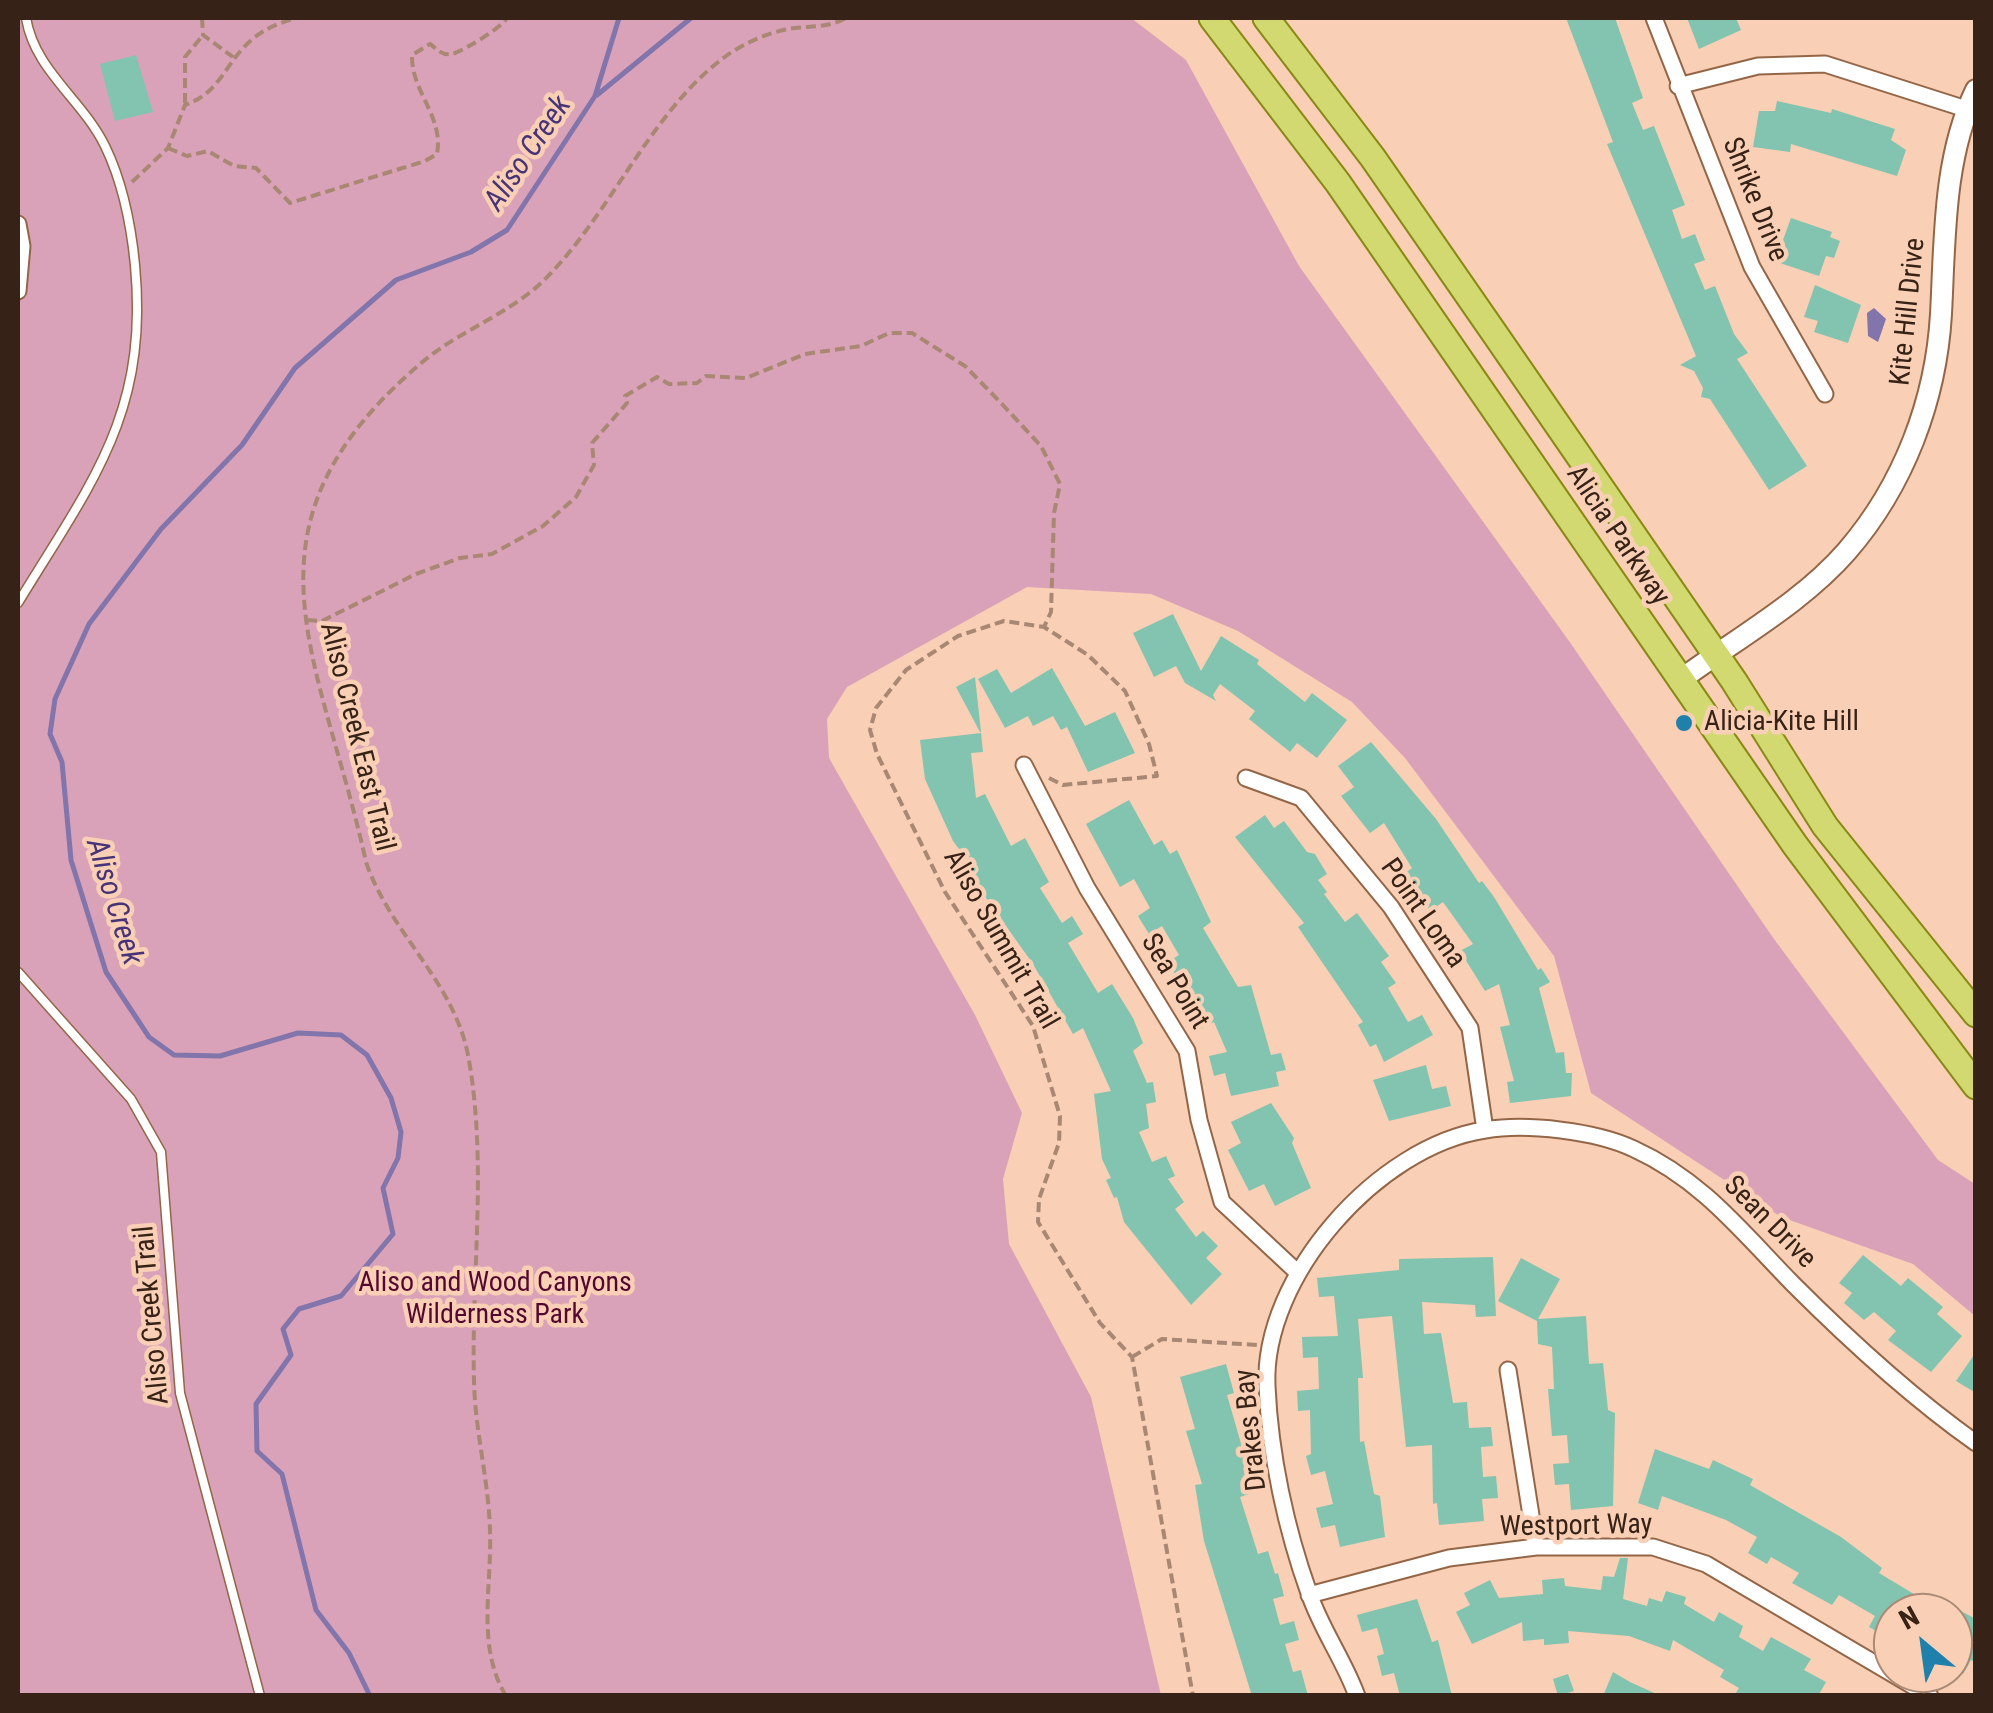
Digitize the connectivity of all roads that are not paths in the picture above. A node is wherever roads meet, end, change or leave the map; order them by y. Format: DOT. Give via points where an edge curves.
graph roads {
  1 [pos="26,18"];
  2 [pos="1212,18"];
  3 [pos="1266,18"];
  4 [pos="1654,18"];
  5 [pos="1678,86"];
  6 [pos="1971,100"];
  7 [pos="18,224"];
  8 [pos="18,291"];
  9 [pos="1824,394"];
  10 [pos="18,603"];
  11 [pos="1715,654"];
  12 [pos="1678,681"];
  13 [pos="1024,765"];
  14 [pos="1246,778"];
  15 [pos="18,972"];
  16 [pos="1976,1014"];
  17 [pos="1976,1086"];
  18 [pos="1485,1130"];
  19 [pos="1298,1272"];
  20 [pos="1508,1370"];
  21 [pos="1976,1442"];
  22 [pos="1536,1547"];
  23 [pos="1309,1595"];
  24 [pos="260,1696"];
  25 [pos="1357,1696"];
  26 [pos="1930,1696"];
  1 -- 10 [label="lane" via="30,41 88,116 122,189 139,308 125,411 96,474"];
  2 -- 12 [label="main road, Alicia Parkway" via="1338,183"];
  3 -- 11 [label="main road, Alicia Parkway" via="1374,158"];
  4 -- 5 [label="street, Shrike Drive"];
  5 -- 6 [label="street" via="1758,66 1825,64"];
  5 -- 9 [label="street, Shrike Drive" via="1752,267"];
  6 -- 11 [label="street, Kite Hill Drive" via="1952,166 1931,392 1913,442 1847,551 1798,596"];
  7 -- 8 [label="street"];
  11 -- 12 [label="street, Kite Hill Drive"];
  11 -- 16 [label="main road, Alicia Parkway" via="1825,826"];
  12 -- 17 [label="main road, Alicia Parkway"];
  13 -- 19 [label="street, Sea Point" via="1087,888 1187,1051 1222,1202"];
  14 -- 18 [label="street, Point Loma" via="1301,798 1391,907 1470,1028"];
  15 -- 24 [label="lane, Aliso Creek Trail" via="131,1098 161,1152 180,1393"];
  18 -- 19 [label="street, Drakes Bay" via="1408,1158 1341,1214"];
  18 -- 21 [label="street, Sean Drive" via="1574,1131 1680,1172 1878,1363"];
  19 -- 23 [label="street, Drakes Bay" via="1272,1330 1267,1384 1280,1485"];
  20 -- 22 [label="street"];
  22 -- 23 [label="street, Westport Way" via="1449,1558"];
  22 -- 26 [label="street, Westport Way" via="1653,1547 1706,1564"];
  23 -- 25 [label="street, Drakes Bay"];
}
